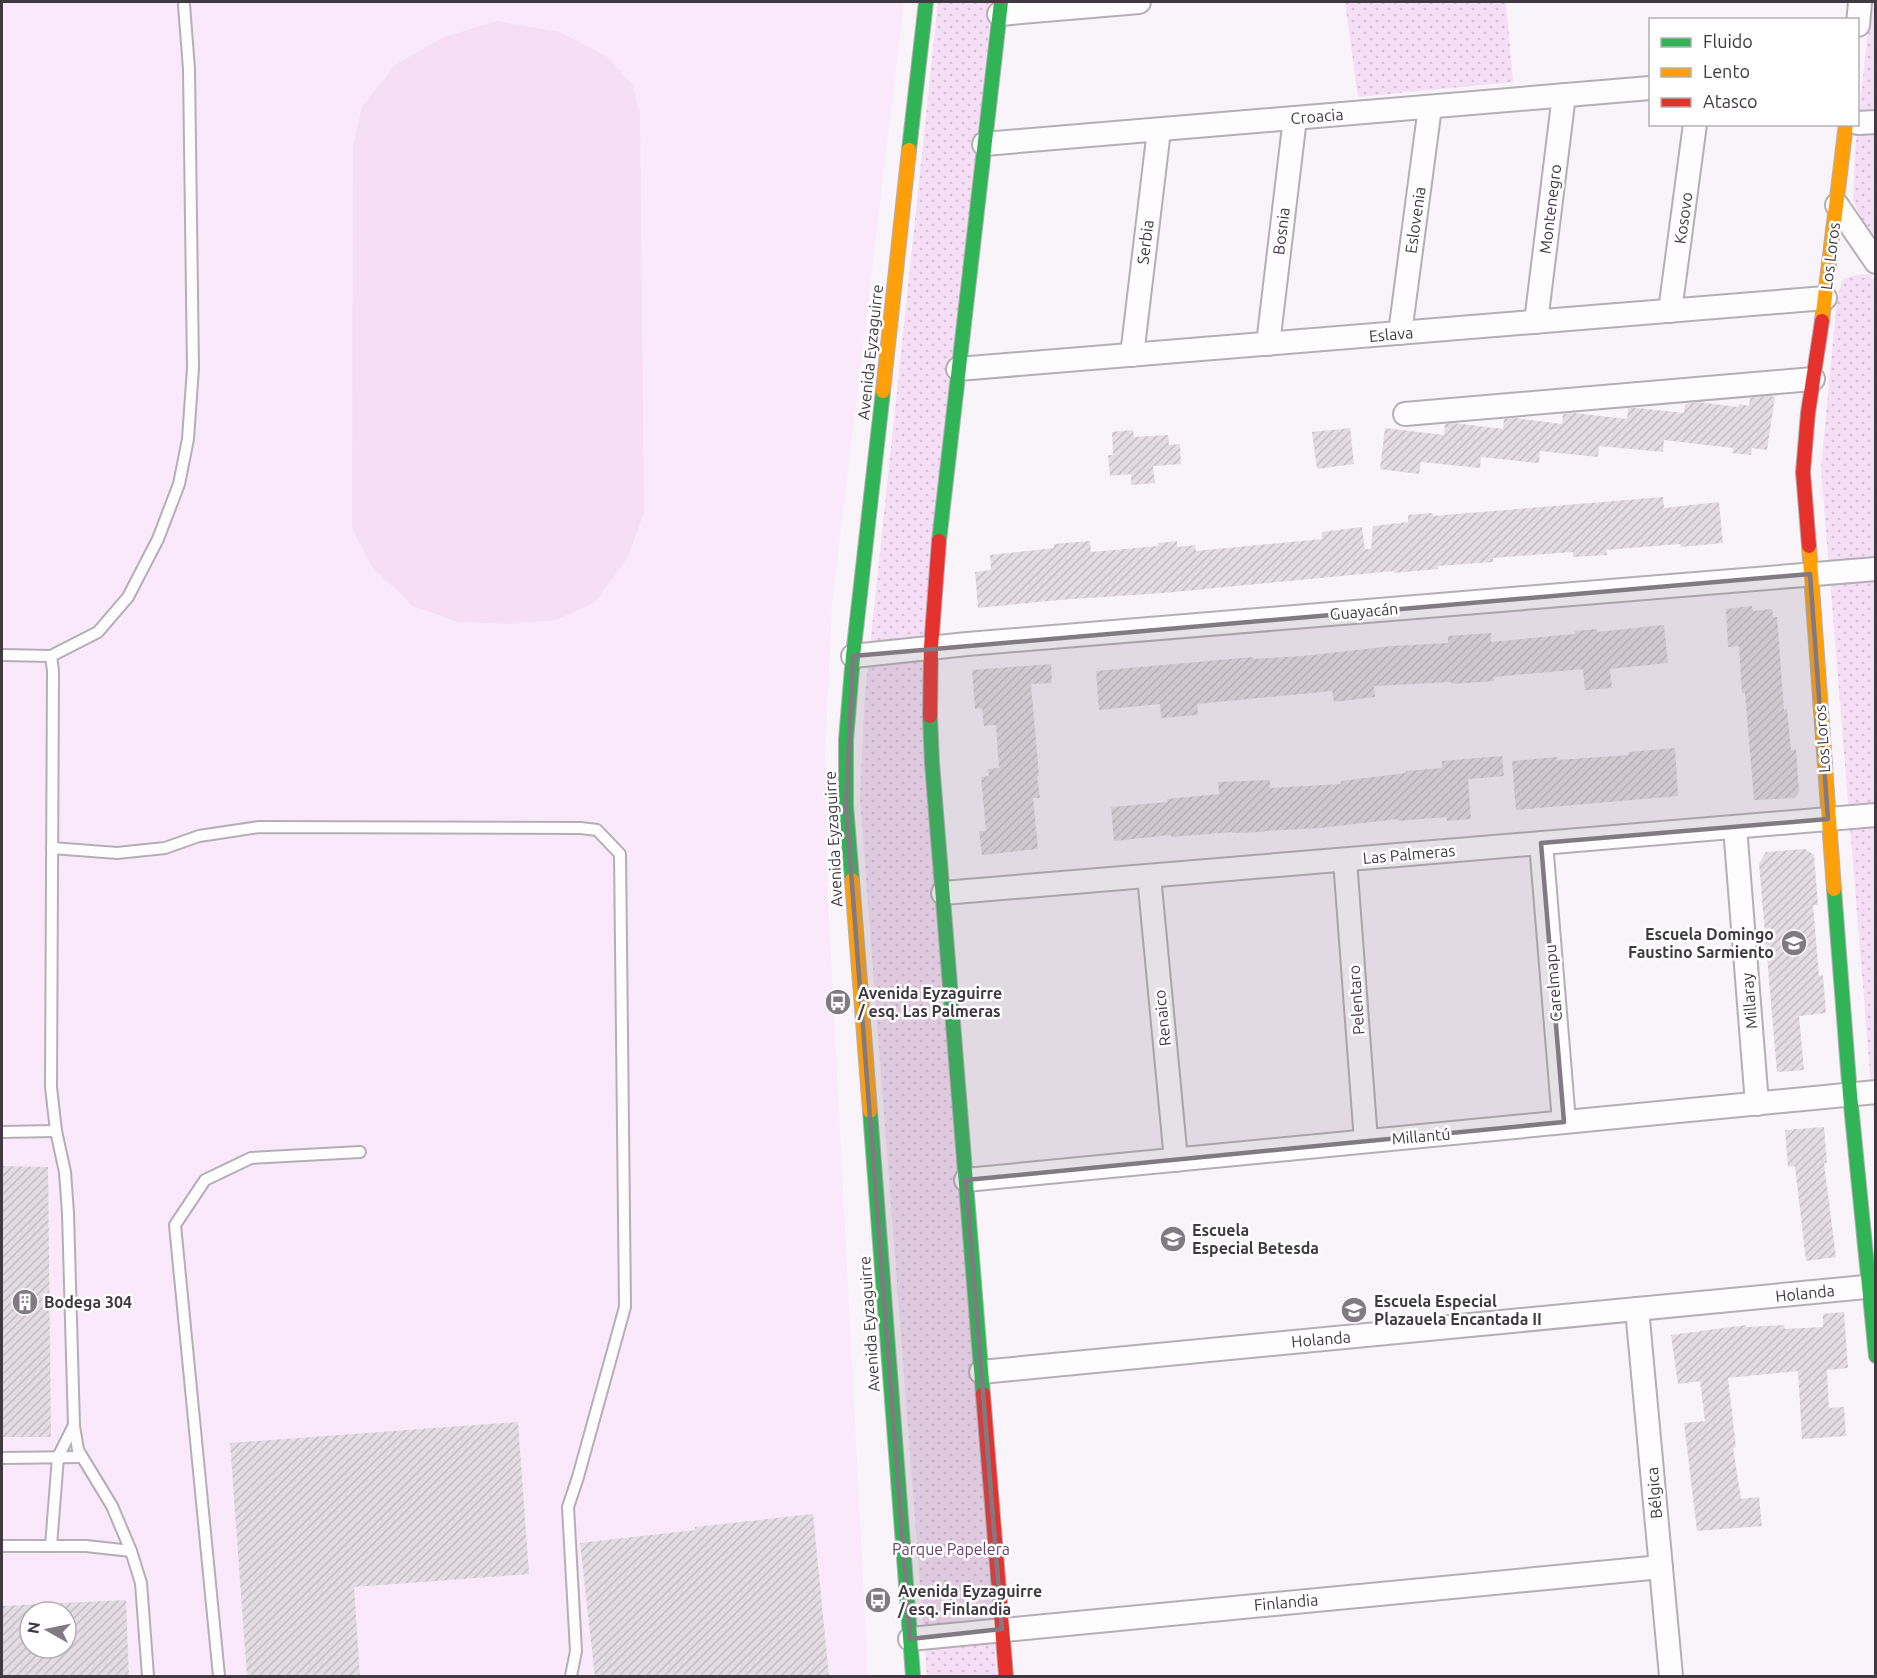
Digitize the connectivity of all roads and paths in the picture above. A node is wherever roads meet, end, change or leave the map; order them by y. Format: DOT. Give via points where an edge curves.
graph roads {
  1 [pos="926,2"];
  2 [pos="1139,2"];
  3 [pos="1860,2"];
  4 [pos="184,5"];
  5 [pos="1000,8"];
  6 [pos="1858,18"];
  7 [pos="1649,88"];
  8 [pos="1564,95"];
  9 [pos="1430,106"];
  10 [pos="1295,118"];
  11 [pos="1875,122"];
  12 [pos="1859,123"];
  13 [pos="1695,126"];
  14 [pos="1847,126"];
  15 [pos="1159,130"];
  16 [pos="984,144"];
  17 [pos="1837,205"];
  18 [pos="1875,262"];
  19 [pos="1825,298"];
  20 [pos="1670,311"];
  21 [pos="1536,322"];
  22 [pos="1400,333"];
  23 [pos="1268,344"];
  24 [pos="1132,355"];
  25 [pos="958,369"];
  26 [pos="1813,379"];
  27 [pos="1405,414"];
  28 [pos="1875,569"];
  29 [pos="1810,574"];
  30 [pos="931,647"];
  31 [pos="2,655"];
  32 [pos="51,656"];
  33 [pos="853,656"];
  34 [pos="1875,815"];
  35 [pos="1828,819"];
  36 [pos="1735,827"];
  37 [pos="1541,843"];
  38 [pos="52,848"];
  39 [pos="1345,860"];
  40 [pos="1149,876"];
  41 [pos="943,893"];
  42 [pos="1875,1092"];
  43 [pos="1850,1095"];
  44 [pos="1757,1104"];
  45 [pos="1564,1122"];
  46 [pos="56,1131"];
  47 [pos="2,1132"];
  48 [pos="1366,1141"];
  49 [pos="360,1152"];
  50 [pos="1176,1160"];
  51 [pos="966,1180"];
  52 [pos="1872,1286"];
  53 [pos="1637,1309"];
  54 [pos="1875,1356"];
  55 [pos="981,1372"];
  56 [pos="74,1426"];
  57 [pos="58,1457"];
  58 [pos="82,1457"];
  59 [pos="2,1458"];
  60 [pos="2,1546"];
  61 [pos="51,1546"];
  62 [pos="131,1551"];
  63 [pos="1661,1567"];
  64 [pos="1002,1629"];
  65 [pos="910,1639"];
  66 [pos="148,1677"];
  67 [pos="219,1677"];
  68 [pos="571,1677"];
  69 [pos="913,1677"];
  70 [pos="1006,1677"];
  71 [pos="1671,1677"];
  1 -- 33 [label="main road, Avenida Eyzaguirre"];
  2 -- 5 [label="street"];
  3 -- 6 [label="street"];
  4 -- 32 [label="lane" via="189,69 193,368 188,439 179,484 158,539 128,597 98,632"];
  5 -- 16 [label="main road"];
  7 -- 8 [label="street, Croacia"];
  8 -- 9 [label="street, Croacia"];
  8 -- 21 [label="street, Montenegro"];
  9 -- 10 [label="street, Croacia"];
  9 -- 22 [label="street, Eslovenia"];
  10 -- 15 [label="street, Croacia"];
  10 -- 23 [label="street, Bosnia"];
  11 -- 12 [label="street"];
  13 -- 20 [label="street, Kosovo"];
  14 -- 17 [label="main road, Los Loros"];
  15 -- 16 [label="street, Croacia"];
  15 -- 24 [label="street, Serbia"];
  16 -- 25 [label="main road"];
  17 -- 18 [label="street"];
  17 -- 19 [label="main road, Los Loros"];
  19 -- 20 [label="street, Eslava"];
  19 -- 26 [label="main road, Los Loros"];
  20 -- 21 [label="street, Eslava"];
  21 -- 22 [label="street, Eslava"];
  22 -- 23 [label="street, Eslava"];
  23 -- 24 [label="street, Eslava"];
  24 -- 25 [label="street, Eslava"];
  25 -- 30 [label="main road"];
  26 -- 27 [label="street"];
  26 -- 29 [label="main road, Los Loros" via="1803,472"];
  28 -- 29 [label="street, Guayacán"];
  29 -- 30 [label="street, Guayacán"];
  29 -- 35 [label="main road, Los Loros"];
  30 -- 33 [label="street, Guayacán"];
  30 -- 41 [label="main road" via="932,763"];
  31 -- 32 [label="lane"];
  32 -- 38 [label="lane"];
  33 -- 65 [label="main road, Avenida Eyzaguirre" via="846,740 846,806"];
  34 -- 35 [label="street, Las Palmeras"];
  35 -- 36 [label="street, Las Palmeras"];
  35 -- 43 [label="main road, Los Loros"];
  36 -- 37 [label="street, Las Palmeras"];
  36 -- 44 [label="street, Millaray"];
  37 -- 39 [label="street, Las Palmeras"];
  37 -- 45 [label="street, Carelmapu"];
  38 -- 46 [label="lane" via="51,1087"];
  38 -- 68 [label="lane" via="117,854 165,848 199,836 259,827 569,828 597,830 620,854 625,1307 568,1507 576,1651"];
  39 -- 40 [label="street, Las Palmeras"];
  39 -- 48 [label="street, Pelentaro"];
  40 -- 41 [label="street, Las Palmeras"];
  40 -- 50 [label="street, Renaico"];
  41 -- 51 [label="main road"];
  42 -- 43 [label="street, Millantú"];
  43 -- 44 [label="street, Millantú"];
  43 -- 52 [label="main road, Los Loros"];
  44 -- 45 [label="street, Millantú"];
  45 -- 48 [label="street, Millantú"];
  46 -- 47 [label="lane"];
  46 -- 56 [label="lane" via="68,1213"];
  48 -- 50 [label="street, Millantú"];
  49 -- 67 [label="lane" via="251,1158 205,1180 175,1225"];
  50 -- 51 [label="street, Millantú"];
  51 -- 55 [label="main road"];
  52 -- 53 [label="street, Holanda"];
  52 -- 54 [label="main road, Los Loros"];
  53 -- 55 [label="street, Holanda"];
  53 -- 63 [label="street, Bélgica"];
  55 -- 64 [label="main road"];
  56 -- 57 [label="lane"];
  56 -- 58 [label="lane"];
  57 -- 58 [label="lane"];
  57 -- 59 [label="lane"];
  57 -- 61 [label="lane"];
  58 -- 62 [label="lane" via="112,1506"];
  60 -- 61 [label="lane"];
  61 -- 62 [label="lane"];
  62 -- 66 [label="lane" via="141,1583"];
  63 -- 64 [label="street, Finlandia"];
  63 -- 71 [label="street, Bélgica"];
  64 -- 65 [label="street, Finlandia"];
  64 -- 70 [label="main road"];
  65 -- 69 [label="main road, Avenida Eyzaguirre"];
}
